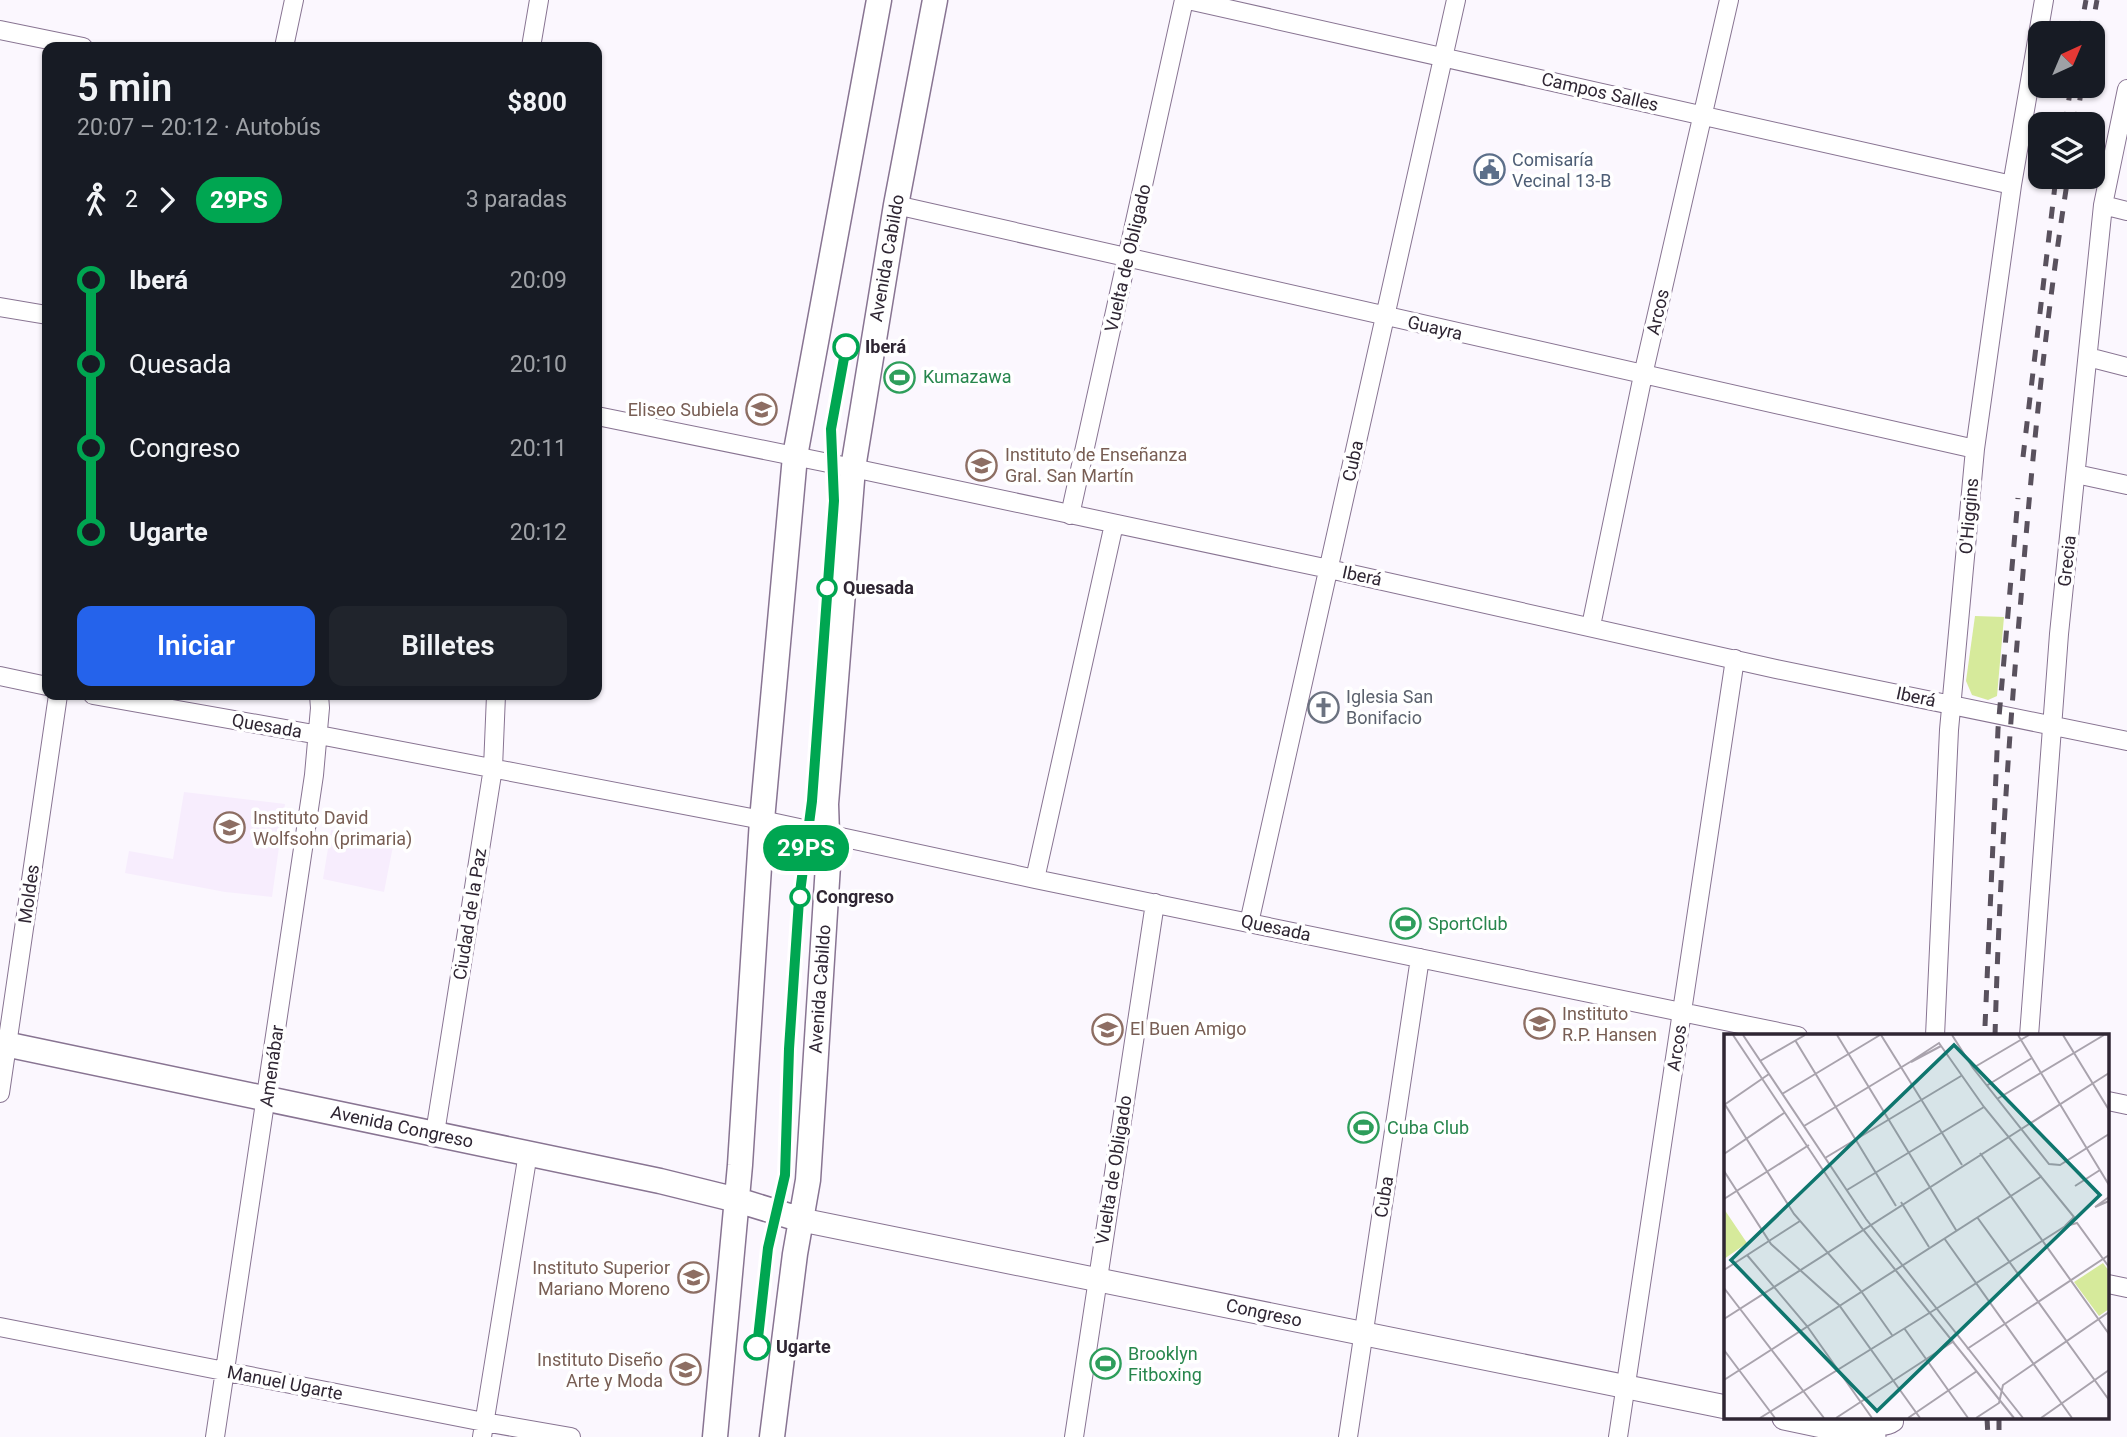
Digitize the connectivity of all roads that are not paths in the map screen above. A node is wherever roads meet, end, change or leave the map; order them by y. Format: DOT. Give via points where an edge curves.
graph roads {
  1 [pos="294,0"];
  2 [pos="539,0"];
  3 [pos="879,0"];
  4 [pos="935,0"];
  5 [pos="1186,0"];
  6 [pos="1456,0"];
  7 [pos="1729,0"];
  8 [pos="2044,0"];
  9 [pos="0,30"];
  10 [pos="59,42"];
  11 [pos="285,42"];
  12 [pos="532,42"];
  13 [pos="1444,56"];
  14 [pos="2127,89"];
  15 [pos="1703,115"];
  16 [pos="2012,185"];
  17 [pos="896,205"];
  18 [pos="2103,205"];
  19 [pos="2127,211"];
  20 [pos="1128,258"];
  21 [pos="0,307"];
  22 [pos="42,314"];
  23 [pos="1384,316"];
  24 [pos="2088,357"];
  25 [pos="2127,367"];
  26 [pos="1643,375"];
  27 [pos="602,417"];
  28 [pos="1975,449"];
  29 [pos="795,456"];
  30 [pos="853,468"];
  31 [pos="2077,474"];
  32 [pos="2127,485"];
  33 [pos="1070,515"];
  34 [pos="1114,524"];
  35 [pos="1329,569"];
  36 [pos="1591,626"];
  37 [pos="1735,659"];
  38 [pos="0,677"];
  39 [pos="42,685"];
  40 [pos="57,700"];
  41 [pos="121,700"];
  42 [pos="319,700"];
  43 [pos="496,700"];
  44 [pos="1951,705"];
  45 [pos="2052,723"];
  46 [pos="319,735"];
  47 [pos="2127,741"];
  48 [pos="493,768"];
  49 [pos="762,820"];
  50 [pos="827,836"];
  51 [pos="1035,879"];
  52 [pos="1155,903"];
  53 [pos="1249,923"];
  54 [pos="1420,958"];
  55 [pos="1683,1011"];
  56 [pos="1789,1034"];
  57 [pos="1936,1034"];
  58 [pos="2029,1034"];
  59 [pos="4,1043"];
  60 [pos="0,1093"];
  61 [pos="267,1098"];
  62 [pos="435,1133"];
  63 [pos="527,1153"];
  64 [pos="737,1200"];
  65 [pos="802,1220"];
  66 [pos="1097,1279"];
  67 [pos="0,1327"];
  68 [pos="1363,1334"];
  69 [pos="225,1371"];
  70 [pos="1626,1387"];
  71 [pos="1724,1406"];
  72 [pos="1794,1420"];
  73 [pos="1838,1420"];
  74 [pos="1852,1420"];
  75 [pos="1894,1420"];
  76 [pos="1810,1423"];
  77 [pos="483,1430"];
  78 [pos="215,1437"];
  79 [pos="571,1437"];
  80 [pos="715,1437"];
  81 [pos="772,1437"];
  82 [pos="1074,1437"];
  83 [pos="1348,1437"];
  84 [pos="1618,1437"];
  85 [pos="1829,1437"];
  86 [pos="1874,1437"];
  1 -- 11 [label="street"];
  2 -- 12 [label="street"];
  3 -- 29 [label="main road"];
  4 -- 17 [label="main road, Avenida Cabildo"];
  5 -- 13 [label="street, Campos Salles"];
  5 -- 20 [label="street, Vuelta de Obligado"];
  6 -- 13 [label="street, Cuba"];
  7 -- 15 [label="street, Arcos"];
  8 -- 16 [label="street, O'Higgins"];
  9 -- 10 [label="street"];
  13 -- 15 [label="street, Campos Salles"];
  13 -- 23 [label="street, Cuba"];
  14 -- 18 [label="street, Grecia"];
  15 -- 16 [label="street, Campos Salles"];
  15 -- 26 [label="street, Arcos"];
  16 -- 28 [label="street, O'Higgins"];
  17 -- 20 [label="street, Guayra"];
  17 -- 30 [label="main road, Avenida Cabildo"];
  18 -- 19 [label="street"];
  18 -- 24 [label="street, Grecia"];
  20 -- 23 [label="street, Guayra"];
  20 -- 33 [label="street, Vuelta de Obligado"];
  21 -- 22 [label="street"];
  23 -- 26 [label="street, Guayra"];
  23 -- 35 [label="street, Cuba"];
  24 -- 25 [label="street"];
  24 -- 31 [label="street, Grecia"];
  26 -- 28 [label="street, Guayra"];
  26 -- 36 [label="street, Arcos"];
  27 -- 29 [label="street, Iberá"];
  28 -- 44 [label="street, O'Higgins"];
  29 -- 30 [label="street, Iberá"];
  29 -- 49 [label="main road"];
  30 -- 33 [label="street, Iberá"];
  30 -- 50 [label="main road, Avenida Cabildo"];
  31 -- 32 [label="street"];
  31 -- 45 [label="street, Grecia"];
  33 -- 34 [label="street, Iberá"];
  34 -- 35 [label="street, Iberá"];
  34 -- 51 [label="street"];
  35 -- 36 [label="street, Iberá"];
  35 -- 53 [label="street, Cuba"];
  36 -- 37 [label="street, Iberá"];
  37 -- 44 [label="street, Iberá"];
  37 -- 55 [label="street, Arcos"];
  38 -- 39 [label="street"];
  40 -- 59 [label="street, Moldes"];
  41 -- 46 [label="street, Quesada"];
  42 -- 46 [label="street, Amenábar"];
  43 -- 48 [label="street, Ciudad de la Paz"];
  44 -- 45 [label="street, Iberá"];
  44 -- 57 [label="street, O'Higgins"];
  45 -- 47 [label="street, Iberá"];
  45 -- 58 [label="street, Grecia"];
  46 -- 48 [label="street, Quesada"];
  46 -- 61 [label="street, Amenábar"];
  48 -- 49 [label="street, Quesada"];
  48 -- 62 [label="street, Ciudad de la Paz"];
  49 -- 50 [label="street, Quesada"];
  49 -- 64 [label="main road"];
  50 -- 51 [label="street, Quesada"];
  50 -- 65 [label="main road, Avenida Cabildo"];
  51 -- 52 [label="street, Quesada"];
  52 -- 53 [label="street, Quesada"];
  52 -- 66 [label="street, Vuelta de Obligado"];
  53 -- 54 [label="street, Quesada"];
  54 -- 55 [label="street, Quesada"];
  54 -- 68 [label="street, Cuba"];
  55 -- 56 [label="street, Quesada"];
  55 -- 70 [label="street, Arcos"];
  59 -- 60 [label="street, Moldes"];
  59 -- 61 [label="main road, Avenida Congreso"];
  61 -- 62 [label="main road, Avenida Congreso"];
  61 -- 69 [label="street, Amenábar"];
  62 -- 63 [label="main road, Avenida Congreso"];
  63 -- 64 [label="main road, Avenida Congreso"];
  63 -- 77 [label="street"];
  64 -- 65 [label="main road, Avenida Congreso"];
  64 -- 80 [label="main road"];
  65 -- 66 [label="street, Congreso"];
  65 -- 81 [label="main road, Avenida Cabildo"];
  66 -- 68 [label="street, Congreso"];
  66 -- 82 [label="street, Vuelta de Obligado"];
  67 -- 69 [label="street, Manuel Ugarte"];
  68 -- 70 [label="street, Congreso"];
  68 -- 83 [label="street, Cuba"];
  69 -- 77 [label="street, Manuel Ugarte"];
  69 -- 78 [label="street, Amenábar"];
  70 -- 71 [label="street, Congreso"];
  70 -- 84 [label="street, Arcos"];
  72 -- 76 [label="street"];
  73 -- 76 [label="street"];
  74 -- 75 [label="street" via="1879,1426"];
  76 -- 85 [label="street"];
  76 -- 86 [label="street"];
  77 -- 79 [label="street, Manuel Ugarte"];
}
